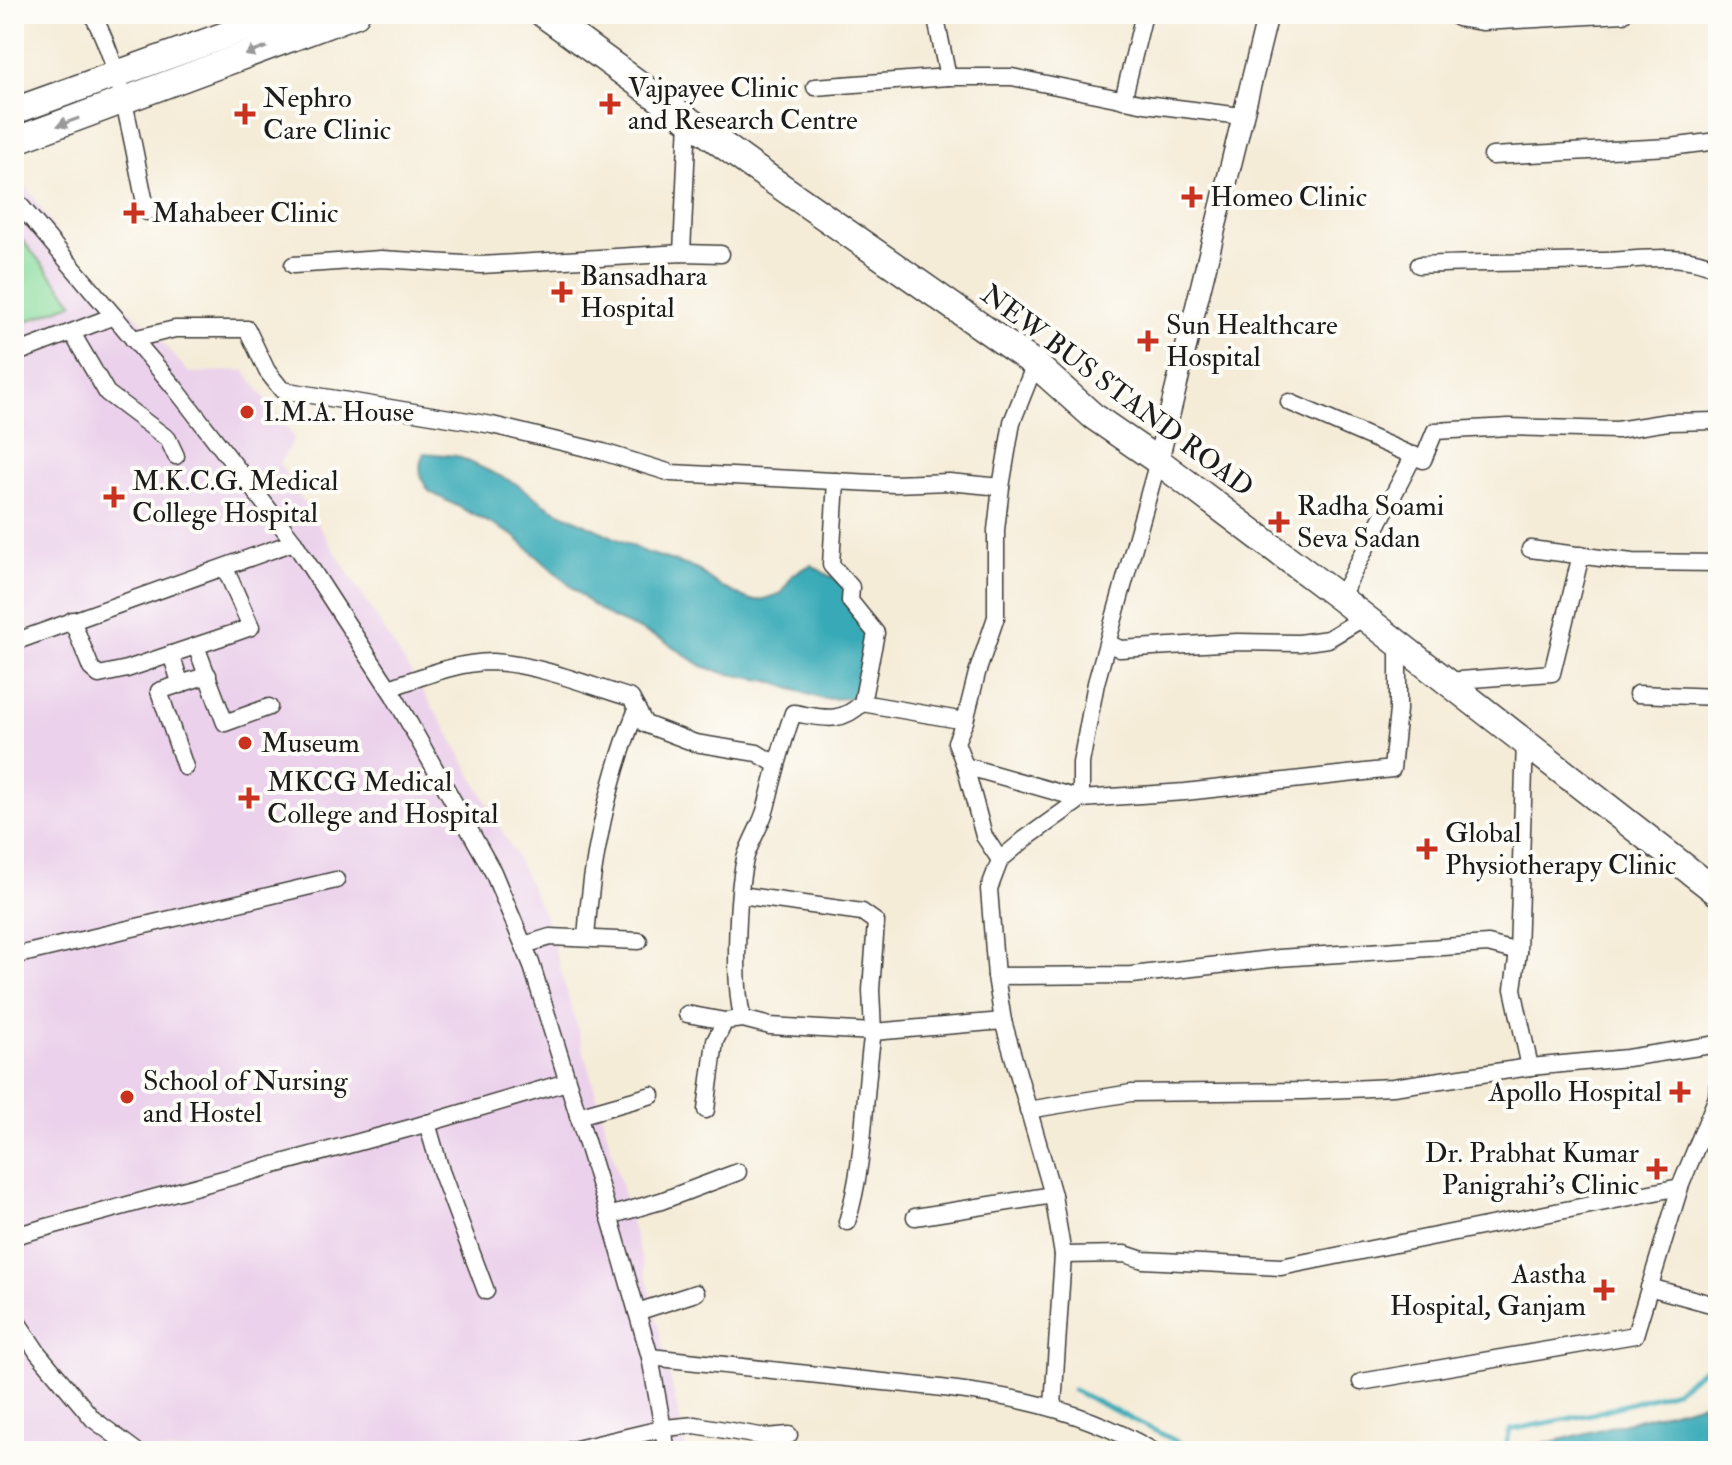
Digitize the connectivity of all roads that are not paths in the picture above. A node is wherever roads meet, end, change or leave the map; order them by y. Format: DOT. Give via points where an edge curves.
graph roads {
  1 [pos="92,14"];
  2 [pos="284,14"];
  3 [pos="356,14"];
  4 [pos="543,14"];
  5 [pos="935,14"];
  6 [pos="1144,14"];
  7 [pos="1268,14"];
  8 [pos="1458,14"];
  9 [pos="1623,14"];
  10 [pos="114,74"];
  11 [pos="948,77"];
  12 [pos="815,87"];
  13 [pos="1123,100"];
  14 [pos="122,102"];
  15 [pos="14,111"];
  16 [pos="1241,116"];
  17 [pos="688,119"];
  18 [pos="14,141"];
  19 [pos="1718,141"];
  20 [pos="1492,156"];
  21 [pos="14,198"];
  22 [pos="147,212"];
  23 [pos="682,253"];
  24 [pos="721,254"];
  25 [pos="293,265"];
  26 [pos="1419,265"];
  27 [pos="1718,269"];
  28 [pos="114,316"];
  29 [pos="72,333"];
  30 [pos="133,339"];
  31 [pos="14,354"];
  32 [pos="1035,364"];
  33 [pos="1289,402"];
  34 [pos="1718,421"];
  35 [pos="1414,455"];
  36 [pos="176,456"];
  37 [pos="1158,461"];
  38 [pos="836,481"];
  39 [pos="1001,487"];
  40 [pos="294,542"];
  41 [pos="1530,549"];
  42 [pos="1581,555"];
  43 [pos="1718,563"];
  44 [pos="225,568"];
  45 [pos="1340,598"];
  46 [pos="1363,618"];
  47 [pos="72,620"];
  48 [pos="14,642"];
  49 [pos="1108,643"];
  50 [pos="1398,644"];
  51 [pos="196,646"];
  52 [pos="171,654"];
  53 [pos="208,675"];
  54 [pos="1447,681"];
  55 [pos="181,685"];
  56 [pos="389,688"];
  57 [pos="1637,694"];
  58 [pos="1718,697"];
  59 [pos="862,703"];
  60 [pos="269,707"];
  61 [pos="637,709"];
  62 [pos="965,721"];
  63 [pos="1525,741"];
  64 [pos="775,764"];
  65 [pos="965,766"];
  66 [pos="185,767"];
  67 [pos="1081,799"];
  68 [pos="1000,860"];
  69 [pos="336,880"];
  70 [pos="1718,893"];
  71 [pos="740,895"];
  72 [pos="586,938"];
  73 [pos="639,941"];
  74 [pos="524,945"];
  75 [pos="1518,952"];
  76 [pos="14,956"];
  77 [pos="996,976"];
  78 [pos="687,1014"];
  79 [pos="743,1019"];
  80 [pos="725,1021"];
  81 [pos="1003,1021"];
  82 [pos="873,1032"];
  83 [pos="1718,1044"];
  84 [pos="1530,1067"];
  85 [pos="567,1082"];
  86 [pos="1718,1093"];
  87 [pos="652,1095"];
  88 [pos="706,1110"];
  89 [pos="1028,1110"];
  90 [pos="578,1116"];
  91 [pos="427,1123"];
  92 [pos="738,1172"];
  93 [pos="1680,1187"];
  94 [pos="1053,1195"];
  95 [pos="609,1216"];
  96 [pos="915,1217"];
  97 [pos="847,1222"];
  98 [pos="14,1236"];
  99 [pos="1063,1255"];
  100 [pos="1649,1287"];
  101 [pos="486,1291"];
  102 [pos="696,1293"];
  103 [pos="1718,1306"];
  104 [pos="637,1312"];
  105 [pos="14,1317"];
  106 [pos="650,1357"];
  107 [pos="1361,1382"];
  108 [pos="1053,1406"];
  109 [pos="665,1428"];
  110 [pos="789,1435"];
  111 [pos="136,1451"];
  112 [pos="568,1451"];
  113 [pos="667,1451"];
  114 [pos="1153,1451"];
  1 -- 10 [label="street" via="104,35"];
  2 -- 10 [label="highway"];
  3 -- 14 [label="highway, one-way"];
  4 -- 17 [label="highway, NEW BUS STAND ROAD"];
  5 -- 11 [label="street"];
  6 -- 13 [label="street"];
  7 -- 16 [label="street"];
  8 -- 9 [label="street" via="1483,22"];
  10 -- 14 [label="street"];
  10 -- 15 [label="highway"];
  11 -- 12 [label="street"];
  11 -- 13 [label="street" via="1012,77"];
  13 -- 16 [label="street"];
  14 -- 18 [label="highway, one-way"];
  14 -- 22 [label="street"];
  16 -- 37 [label="street"];
  17 -- 23 [label="street"];
  17 -- 32 [label="highway, NEW BUS STAND ROAD"];
  19 -- 20 [label="street"];
  21 -- 28 [label="street"];
  23 -- 24 [label="street"];
  23 -- 25 [label="street" via="481,265 381,259"];
  26 -- 27 [label="street" via="1655,257 1701,261"];
  28 -- 29 [label="street"];
  28 -- 30 [label="street"];
  29 -- 31 [label="street"];
  29 -- 36 [label="street" via="107,393 168,439"];
  30 -- 38 [label="street" via="175,329 247,329 282,390 492,425 671,473"];
  30 -- 40 [label="street"];
  32 -- 37 [label="highway, NEW BUS STAND ROAD" via="1093,416"];
  32 -- 39 [label="street" via="1012,422"];
  33 -- 35 [label="street"];
  34 -- 35 [label="street" via="1617,430 1435,431 1423,460"];
  35 -- 45 [label="street"];
  37 -- 45 [label="highway, NEW BUS STAND ROAD"];
  37 -- 49 [label="street"];
  38 -- 39 [label="street"];
  38 -- 59 [label="street" via="831,565 851,587 850,601 876,633"];
  39 -- 62 [label="street" via="996,617"];
  40 -- 44 [label="street"];
  40 -- 56 [label="street"];
  41 -- 42 [label="street"];
  42 -- 43 [label="street" via="1632,562"];
  42 -- 54 [label="street" via="1552,673"];
  44 -- 47 [label="street"];
  44 -- 51 [label="street" via="251,627"];
  45 -- 46 [label="highway, NEW BUS STAND ROAD"];
  46 -- 49 [label="street" via="1328,639 1299,643 1120,649"];
  46 -- 50 [label="highway, NEW BUS STAND ROAD"];
  47 -- 48 [label="street"];
  47 -- 52 [label="street" via="91,668 99,675"];
  49 -- 67 [label="street" via="1081,763"];
  50 -- 54 [label="highway, NEW BUS STAND ROAD"];
  50 -- 67 [label="street" via="1392,769"];
  51 -- 52 [label="street"];
  51 -- 53 [label="street"];
  52 -- 55 [label="street"];
  53 -- 55 [label="street"];
  53 -- 60 [label="street" via="225,723"];
  54 -- 63 [label="highway, NEW BUS STAND ROAD"];
  55 -- 66 [label="street" via="159,691"];
  56 -- 61 [label="street" via="462,665 492,662 631,698"];
  56 -- 74 [label="street" via="493,872"];
  57 -- 58 [label="street"];
  59 -- 62 [label="street"];
  59 -- 64 [label="street" via="850,715 793,713"];
  61 -- 64 [label="street" via="645,724 695,743 757,753"];
  61 -- 72 [label="street" via="620,750 590,884"];
  62 -- 65 [label="street" via="956,742"];
  63 -- 70 [label="highway, NEW BUS STAND ROAD"];
  63 -- 75 [label="street"];
  64 -- 71 [label="street"];
  65 -- 67 [label="street"];
  65 -- 68 [label="street" via="984,836"];
  67 -- 68 [label="street"];
  68 -- 77 [label="street" via="989,889"];
  69 -- 76 [label="street"];
  71 -- 79 [label="street" via="738,1004"];
  71 -- 82 [label="street" via="862,912 876,922"];
  72 -- 73 [label="street"];
  72 -- 74 [label="street" via="550,937"];
  74 -- 85 [label="street"];
  75 -- 77 [label="street" via="1488,944 1279,958 1132,975"];
  75 -- 84 [label="street" via="1513,989"];
  77 -- 81 [label="street"];
  78 -- 80 [label="street"];
  79 -- 80 [label="street"];
  79 -- 82 [label="street" via="770,1026"];
  80 -- 88 [label="street" via="715,1041"];
  81 -- 82 [label="street"];
  81 -- 89 [label="street"];
  82 -- 97 [label="street" via="857,1190"];
  83 -- 84 [label="street"];
  84 -- 89 [label="street" via="1393,1087 1131,1093"];
  85 -- 90 [label="street"];
  85 -- 91 [label="street"];
  86 -- 93 [label="street"];
  87 -- 90 [label="street"];
  89 -- 94 [label="street"];
  90 -- 95 [label="street"];
  91 -- 98 [label="street"];
  91 -- 101 [label="street"];
  92 -- 95 [label="street"];
  93 -- 99 [label="street" via="1281,1267 1143,1260 1125,1254"];
  93 -- 100 [label="street"];
  94 -- 96 [label="street"];
  94 -- 99 [label="street"];
  95 -- 104 [label="street"];
  99 -- 108 [label="street"];
  100 -- 103 [label="street"];
  100 -- 107 [label="street" via="1635,1335"];
  102 -- 104 [label="street"];
  104 -- 106 [label="street"];
  105 -- 111 [label="street" via="93,1419"];
  106 -- 108 [label="street" via="989,1393"];
  106 -- 109 [label="street"];
  108 -- 114 [label="street"];
  109 -- 110 [label="street" via="695,1425 766,1437"];
  109 -- 112 [label="street"];
  109 -- 113 [label="street"];
}
